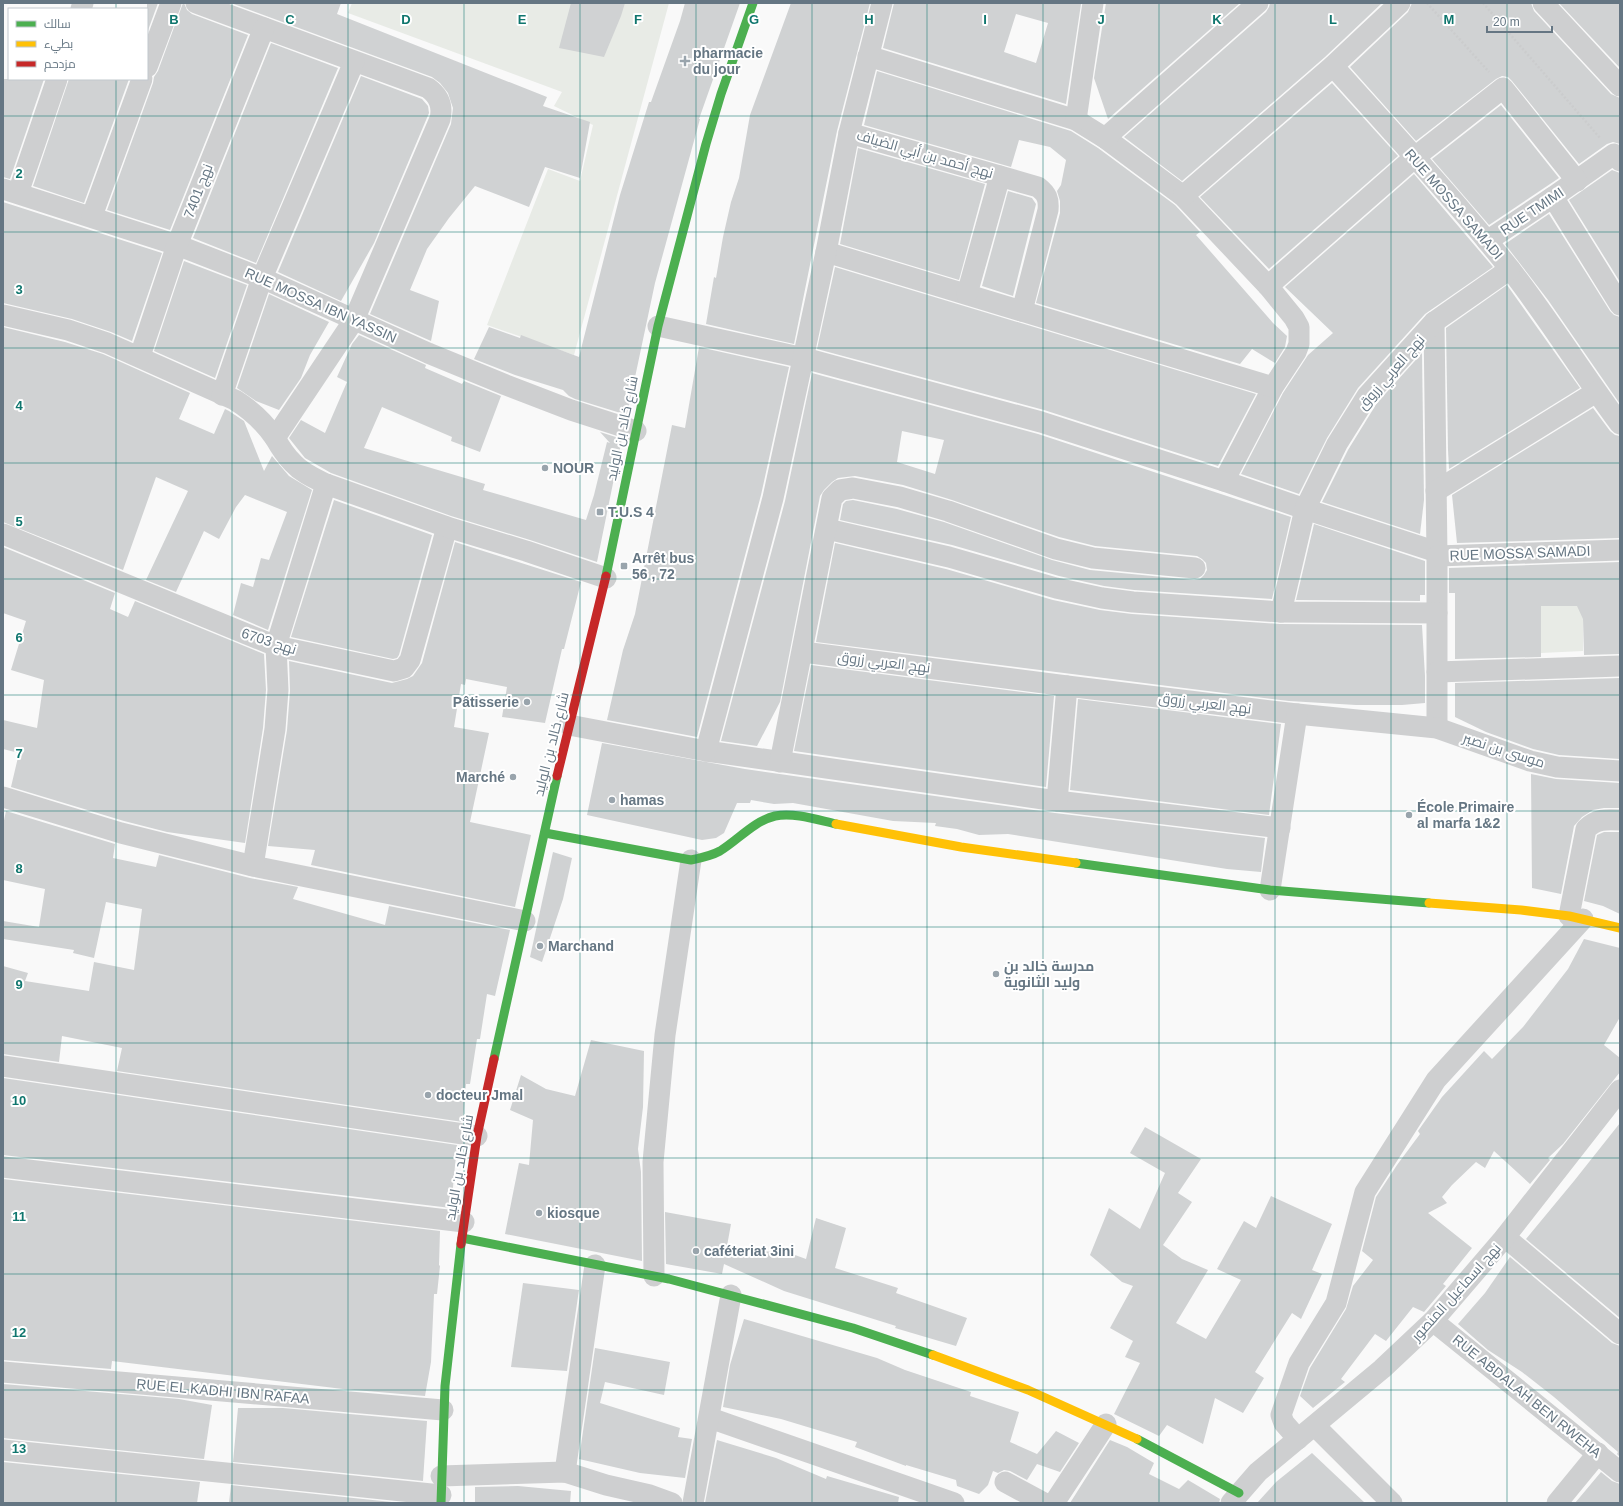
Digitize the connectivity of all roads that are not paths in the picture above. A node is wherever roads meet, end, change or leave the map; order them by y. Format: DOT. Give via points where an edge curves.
graph roads {
  1 [pos="170,3"];
  2 [pos="196,3"];
  3 [pos="753,3"];
  4 [pos="882,3"];
  5 [pos="1093,3"];
  6 [pos="1258,3"];
  7 [pos="1400,3"];
  8 [pos="1543,3"];
  9 [pos="264,28"];
  10 [pos="868,56"];
  11 [pos="354,62"];
  12 [pos="148,64"];
  13 [pos="1333,66"];
  14 [pos="57,80"];
  15 [pos="142,80"];
  16 [pos="1620,86"];
  17 [pos="1076,120"];
  18 [pos="849,133"];
  19 [pos="1105,138"];
  20 [pos="1415,157"];
  21 [pos="1617,158"];
  22 [pos="1000,176"];
  23 [pos="1577,181"];
  24 [pos="11,191"];
  25 [pos="1183,196"];
  26 [pos="1552,197"];
  27 [pos="92,216"];
  28 [pos="1487,241"];
  29 [pos="178,245"];
  30 [pos="826,252"];
  31 [pos="1510,269"];
  32 [pos="262,278"];
  33 [pos="1268,286"];
  34 [pos="967,294"];
  35 [pos="1620,305"];
  36 [pos="1022,311"];
  37 [pos="3,315"];
  38 [pos="354,320"];
  39 [pos="1434,322"];
  40 [pos="658,326"];
  41 [pos="140,356"];
  42 [pos="804,358"];
  43 [pos="1273,387"];
  44 [pos="1596,392"];
  45 [pos="222,395"];
  46 [pos="1620,424"];
  47 [pos="636,430"];
  48 [pos="275,438"];
  49 [pos="1224,481"];
  50 [pos="326,484"];
  51 [pos="1436,491"];
  52 [pos="1305,509"];
  53 [pos="447,527"];
  54 [pos="827,529"];
  55 [pos="3,534"];
  56 [pos="1620,550"];
  57 [pos="1437,554"];
  58 [pos="1195,568"];
  59 [pos="606,578"];
  60 [pos="1280,612"];
  61 [pos="1437,613"];
  62 [pos="276,646"];
  63 [pos="803,652"];
  64 [pos="1620,666"];
  65 [pos="1437,672"];
  66 [pos="1067,686"];
  67 [pos="1297,714"];
  68 [pos="569,725"];
  69 [pos="1437,728"];
  70 [pos="706,751"];
  71 [pos="780,762"];
  72 [pos="1620,771"];
  73 [pos="3,797"];
  74 [pos="1057,801"];
  75 [pos="1620,820"];
  76 [pos="1280,828"];
  77 [pos="545,833"];
  78 [pos="691,860"];
  79 [pos="253,866"];
  80 [pos="1270,890"];
  81 [pos="1576,917"];
  82 [pos="526,922"];
  83 [pos="1620,928"];
  84 [pos="3,1066"];
  85 [pos="1619,1094"];
  86 [pos="477,1136"];
  87 [pos="3,1167"];
  88 [pos="463,1230"];
  89 [pos="1505,1237"];
  90 [pos="595,1265"];
  91 [pos="654,1276"];
  92 [pos="731,1295"];
  93 [pos="1433,1321"];
  94 [pos="1620,1334"];
  95 [pos="3,1372"];
  96 [pos="443,1410"];
  97 [pos="710,1418"];
  98 [pos="1106,1424"];
  99 [pos="1315,1426"];
  100 [pos="1298,1439"];
  101 [pos="3,1450"];
  102 [pos="1598,1453"];
  103 [pos="565,1472"];
  104 [pos="1620,1472"];
  105 [pos="1005,1482"];
  106 [pos="441,1491"];
  107 [pos="1235,1498"];
  108 [pos="672,1503"];
  109 [pos="693,1503"];
  110 [pos="954,1503"];
  111 [pos="1044,1503"];
  112 [pos="1054,1503"];
  113 [pos="1392,1503"];
  114 [pos="1557,1503"];
  1 -- 12 [label="street"];
  2 -- 9 [label="street"];
  3 -- 40 [label="street, شارع خالد بن الوليد" via="706,144"];
  4 -- 10 [label="street"];
  5 -- 17 [label="street"];
  6 -- 19 [label="street"];
  7 -- 13 [label="street"];
  8 -- 16 [label="street"];
  9 -- 11 [label="street"];
  9 -- 29 [label="street, نهج 7401"];
  10 -- 17 [label="street"];
  10 -- 18 [label="street"];
  11 -- 32 [label="street"];
  11 -- 38 [label="street" via="428,88 438,98 442,112"];
  13 -- 20 [label="street, RUE MOSSA SAMADI"];
  13 -- 25 [label="street"];
  14 -- 24 [label="street"];
  15 -- 27 [label="street"];
  17 -- 19 [label="street"];
  18 -- 22 [label="street, نهج أحمد بن أبي الضياف"];
  18 -- 30 [label="street"];
  19 -- 25 [label="street"];
  20 -- 23 [label="street" via="1503,88"];
  20 -- 28 [label="street, RUE MOSSA SAMADI"];
  20 -- 33 [label="street"];
  21 -- 23 [label="street, RUE TMIMI"];
  22 -- 34 [label="street, نهج أحمد بن أبي الضياف"];
  22 -- 36 [label="street, نهج أحمد بن أبي الضياف" via="1038,187 1046,193 1048,201 1048,210"];
  23 -- 26 [label="street, RUE TMIMI"];
  24 -- 27 [label="street, RUE MOSSA IBN YASSIN"];
  25 -- 33 [label="street"];
  26 -- 28 [label="street, RUE TMIMI"];
  26 -- 35 [label="street"];
  27 -- 29 [label="street, RUE MOSSA IBN YASSIN"];
  28 -- 31 [label="street, RUE MOSSA SAMADI"];
  29 -- 32 [label="street, RUE MOSSA IBN YASSIN"];
  29 -- 41 [label="street, نهج 7401"];
  30 -- 34 [label="street"];
  30 -- 42 [label="street"];
  31 -- 39 [label="street, نهج العربي زروق"];
  31 -- 44 [label="street, RUE MOSSA SAMADI" via="1548,319"];
  32 -- 38 [label="street, RUE MOSSA IBN YASSIN"];
  32 -- 45 [label="street"];
  33 -- 43 [label="street" via="1294,318 1300,336 1296,352"];
  34 -- 36 [label="street"];
  36 -- 43 [label="street"];
  37 -- 41 [label="street" via="68,330"];
  38 -- 47 [label="street, RUE MOSSA IBN YASSIN" via="506,385 571,410"];
  38 -- 48 [label="street"];
  39 -- 51 [label="street, RUE MOSSA SAMADI"];
  39 -- 52 [label="street, نهج العربي زروق" via="1367,396 1337,444"];
  40 -- 42 [label="street"];
  40 -- 47 [label="street, شارع خالد بن الوليد"];
  41 -- 45 [label="street"];
  42 -- 49 [label="street" via="1041,422"];
  42 -- 70 [label="street" via="771,506"];
  43 -- 49 [label="street"];
  44 -- 46 [label="street, RUE MOSSA SAMADI"];
  44 -- 51 [label="street"];
  45 -- 48 [label="street" via="246,407"];
  47 -- 59 [label="street, شارع خالد بن الوليد"];
  48 -- 50 [label="street" via="293,463 306,474"];
  49 -- 52 [label="street"];
  50 -- 53 [label="street"];
  50 -- 62 [label="street"];
  51 -- 57 [label="street, RUE MOSSA SAMADI"];
  52 -- 57 [label="street"];
  52 -- 60 [label="street, نهج العربي زروق"];
  53 -- 59 [label="street"];
  53 -- 62 [label="street, نهج 6703" via="410,660 404,668 394,671"];
  54 -- 58 [label="street" via="832,498 840,490 853,488 948,510 1056,549 1093,558"];
  54 -- 60 [label="street" via="949,557 1056,588 1102,598"];
  54 -- 63 [label="street"];
  55 -- 62 [label="street, نهج 6703"];
  56 -- 57 [label="street, RUE MOSSA SAMADI"];
  57 -- 61 [label="street"];
  59 -- 68 [label="street, شارع خالد بن الوليد"];
  60 -- 61 [label="street"];
  61 -- 65 [label="street"];
  62 -- 79 [label="street" via="278,690 275,729"];
  63 -- 66 [label="street, نهج العربي زروق"];
  63 -- 71 [label="street"];
  64 -- 65 [label="street"];
  65 -- 69 [label="street"];
  66 -- 67 [label="street, نهج العربي زروق"];
  66 -- 74 [label="street"];
  67 -- 69 [label="street, نهج العربي زروق"];
  67 -- 76 [label="street"];
  68 -- 70 [label="street"];
  68 -- 77 [label="street, شارع خالد بن الوليد"];
  69 -- 72 [label="street, موسى بن نصير" via="1530,761 1557,767"];
  70 -- 71 [label="street"];
  71 -- 74 [label="street"];
  73 -- 79 [label="street" via="121,833"];
  74 -- 76 [label="street"];
  75 -- 81 [label="street" via="1600,820 1586,829"];
  76 -- 80 [label="street"];
  77 -- 78 [label="street"];
  77 -- 82 [label="street, شارع خالد بن الوليد"];
  78 -- 80 [label="street" via="720,851 759,823 775,816 791,815 961,847"];
  78 -- 91 [label="street" via="665,1035 655,1138"];
  79 -- 82 [label="street"];
  80 -- 81 [label="street"];
  81 -- 83 [label="street"];
  81 -- 100 [label="street" via="1436,1080 1365,1192 1336,1303 1299,1363 1281,1415 1284,1423"];
  82 -- 86 [label="street, شارع خالد بن الوليد"];
  84 -- 86 [label="street"];
  85 -- 89 [label="street, نهج اسماعيل المنصور"];
  86 -- 88 [label="street, شارع خالد بن الوليد"];
  87 -- 88 [label="street"];
  88 -- 90 [label="street"];
  88 -- 96 [label="street, شارع خالد بن الوليد"];
  89 -- 93 [label="street, نهج اسماعيل المنصور"];
  89 -- 94 [label="street"];
  90 -- 91 [label="street"];
  90 -- 103 [label="street"];
  91 -- 92 [label="street"];
  92 -- 97 [label="street"];
  92 -- 98 [label="street" via="853,1328 923,1351 1028,1390"];
  93 -- 99 [label="street, نهج اسماعيل المنصور"];
  93 -- 102 [label="street, RUE ABDALAH BEN RWEHA"];
  95 -- 96 [label="street, RUE EL KADHI IBN RAFAA"];
  96 -- 106 [label="street, شارع خالد بن الوليد"];
  97 -- 109 [label="street"];
  97 -- 110 [label="street"];
  98 -- 107 [label="street" via="1132,1436"];
  98 -- 112 [label="street"];
  99 -- 100 [label="street, نهج اسماعيل المنصور"];
  99 -- 113 [label="street"];
  100 -- 107 [label="street, نهج اسماعيل المنصور" via="1258,1472"];
  101 -- 106 [label="street"];
  102 -- 104 [label="street, RUE ABDALAH BEN RWEHA"];
  102 -- 114 [label="street"];
  103 -- 106 [label="street"];
  103 -- 108 [label="street"];
  105 -- 111 [label="street"];
}
